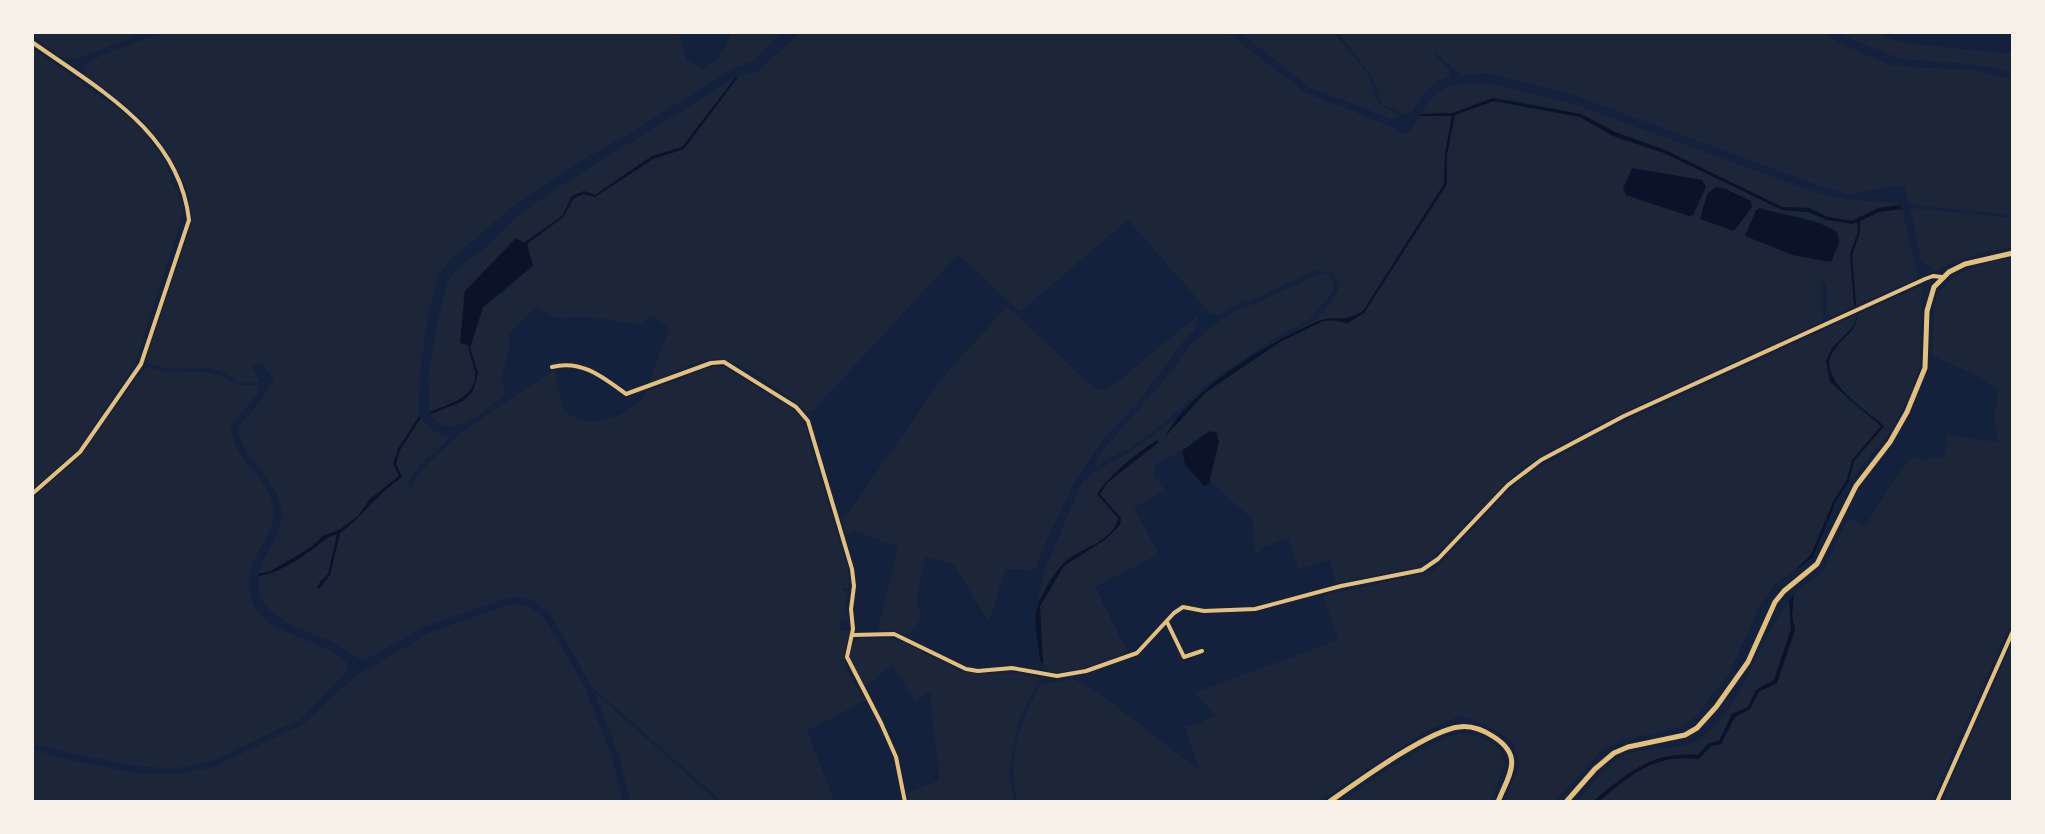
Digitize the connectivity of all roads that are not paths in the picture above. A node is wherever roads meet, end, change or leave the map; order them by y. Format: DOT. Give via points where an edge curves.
graph roads {
  1 [pos="32,42"];
  2 [pos="2013,253"];
  3 [pos="1942,277"];
  4 [pos="552,367"];
  5 [pos="32,494"];
  6 [pos="1166,622"];
  7 [pos="2013,631"];
  8 [pos="853,635"];
  9 [pos="1202,651"];
  10 [pos="905,802"];
  11 [pos="1329,802"];
  12 [pos="1498,802"];
  13 [pos="1566,802"];
  14 [pos="1937,802"];
  1 -- 5 [label="street" via="148,129 179,179 189,220 141,364 80,452"];
  2 -- 3 [label="street" via="1965,264"];
  3 -- 6 [label="street" via="1925,279 1746,360 1541,460 1508,485 1422,570 1255,609 1183,607"];
  3 -- 13 [label="street" via="1929,296 1925,368 1907,412 1856,486 1817,564 1775,602 1735,682 1697,728 1614,753"];
  4 -- 8 [label="street" via="579,366 626,394 724,362 796,407 812,430 852,569"];
  6 -- 8 [label="street" via="1137,653 1057,676 1012,668 971,670 894,634"];
  6 -- 9 [label="street" via="1184,657"];
  7 -- 14 [label="street"];
  8 -- 10 [label="street" via="849,665 896,757"];
  11 -- 12 [label="street" via="1431,737 1469,727 1493,736 1510,752 1512,767"];
}
